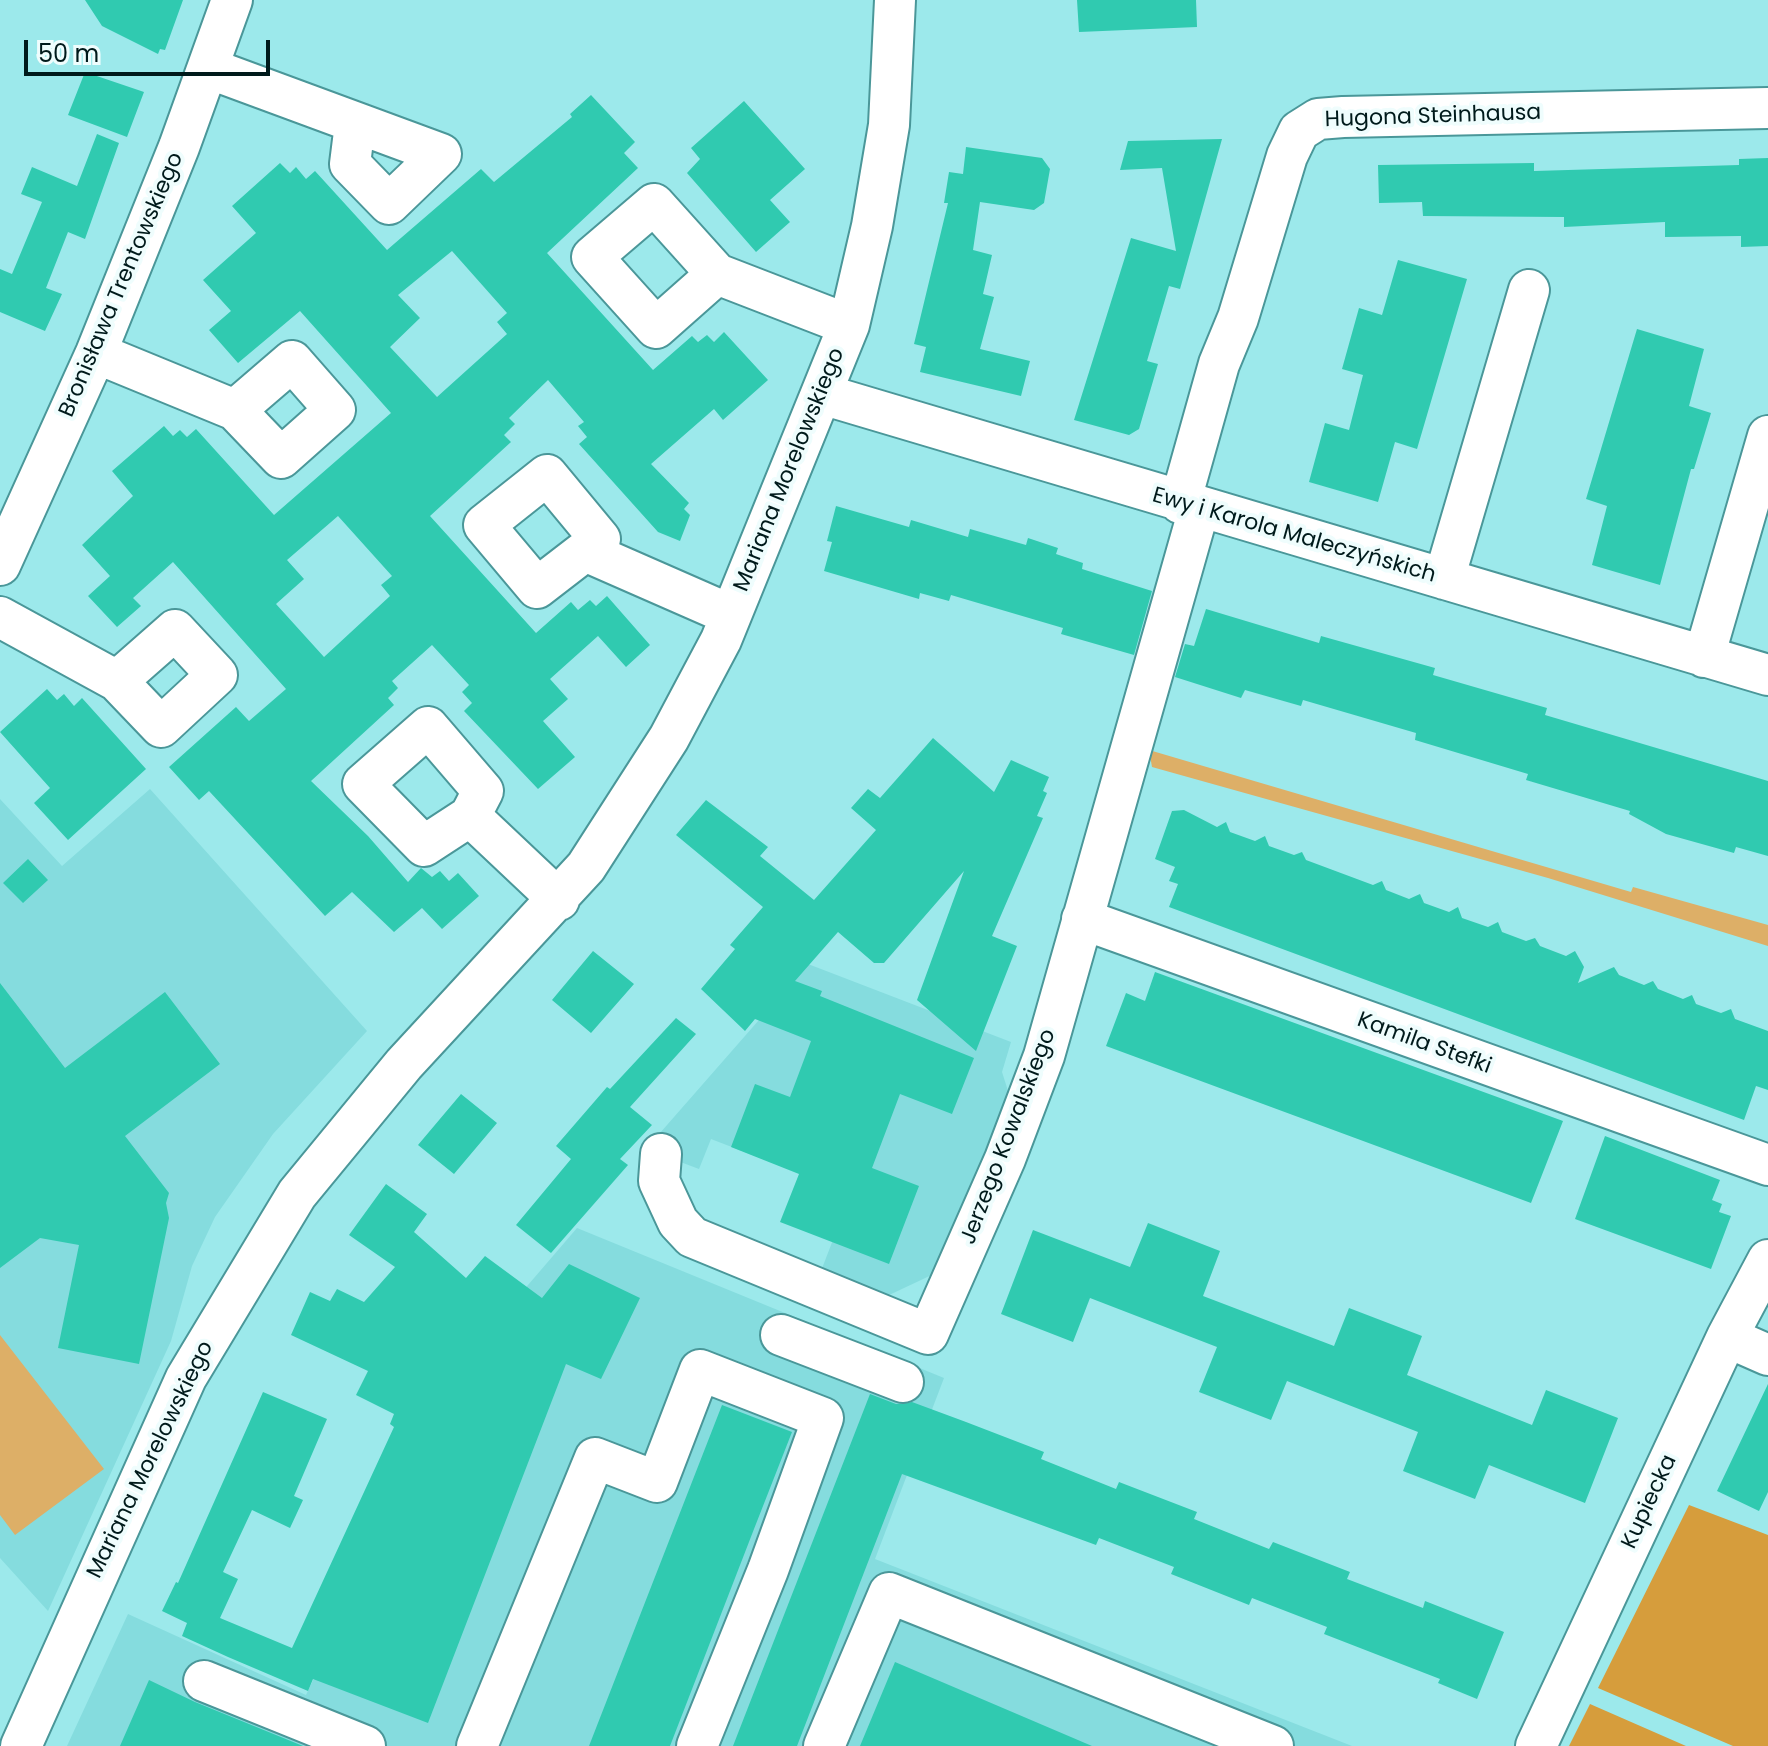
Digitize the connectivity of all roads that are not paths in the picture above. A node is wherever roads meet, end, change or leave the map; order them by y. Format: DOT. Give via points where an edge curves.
graph roads {
  1 [pos="232,0"];
  2 [pos="895,0"];
  3 [pos="208,68"];
  4 [pos="1768,108"];
  5 [pos="355,124"];
  6 [pos="717,274"];
  7 [pos="1529,290"];
  8 [pos="849,325"];
  9 [pos="96,353"];
  10 [pos="822,394"];
  11 [pos="235,410"];
  12 [pos="1768,436"];
  13 [pos="1190,506"];
  14 [pos="585,551"];
  15 [pos="0,565"];
  16 [pos="1444,579"];
  17 [pos="731,615"];
  18 [pos="0,617"];
  19 [pos="1704,657"];
  20 [pos="1768,675"];
  21 [pos="117,681"];
  22 [pos="470,816"];
  23 [pos="559,900"];
  24 [pos="1082,919"];
  25 [pos="661,1154"];
  26 [pos="1768,1165"];
  27 [pos="1768,1260"];
  28 [pos="781,1335"];
  29 [pos="1727,1337"];
  30 [pos="833,1355"];
  31 [pos="1768,1355"];
  32 [pos="903,1382"];
  33 [pos="811,1413"];
  34 [pos="204,1681"];
  35 [pos="21,1746"];
  36 [pos="365,1746"];
  37 [pos="477,1746"];
  38 [pos="697,1746"];
  39 [pos="824,1746"];
  40 [pos="1273,1746"];
  41 [pos="1536,1746"];
  1 -- 3 [label="street, Bronisława Trentowskiego"];
  2 -- 8 [label="street, Mariana Morelowskiego" via="889,125"];
  3 -- 5 [label="street"];
  3 -- 9 [label="street, Bronisława Trentowskiego"];
  4 -- 13 [label="street, Hugona Steinhausa" via="1343,117 1318,119 1299,131 1219,364"];
  6 -- 8 [label="street, Mariana Morelowskiego"];
  7 -- 16 [label="street"];
  8 -- 10 [label="street, Mariana Morelowskiego"];
  9 -- 11 [label="street"];
  9 -- 15 [label="street, Bronisława Trentowskiego"];
  10 -- 13 [label="street, Ewy i Karola Maleczyńskich"];
  10 -- 17 [label="street, Mariana Morelowskiego"];
  12 -- 19 [label="street"];
  13 -- 16 [label="street, Ewy i Karola Maleczyńskich"];
  13 -- 24 [label="street, Jerzego Kowalskiego"];
  14 -- 17 [label="street, Mariana Morelowskiego"];
  16 -- 19 [label="street, Ewy i Karola Maleczyńskich"];
  17 -- 23 [label="street, Mariana Morelowskiego" via="669,738"];
  18 -- 21 [label="street"];
  19 -- 20 [label="street, Ewy i Karola Maleczyńskich"];
  22 -- 23 [label="street"];
  23 -- 35 [label="street, Mariana Morelowskiego" via="404,1064 297,1194 186,1378"];
  24 -- 25 [label="street, Jerzego Kowalskiego" via="1044,1056 928,1334 692,1237 678,1222 659,1181"];
  24 -- 26 [label="street, Kamila Stefki"];
  27 -- 29 [label="street, Kupiecka"];
  28 -- 30 [label="street"];
  29 -- 31 [label="street"];
  29 -- 41 [label="street, Kupiecka"];
  30 -- 32 [label="street"];
  30 -- 33 [label="street"];
  33 -- 37 [label="street" via="700,1370 657,1482 595,1458"];
  33 -- 38 [label="street" via="823,1418"];
  34 -- 36 [label="street"];
  39 -- 40 [label="street" via="889,1593"];
}
